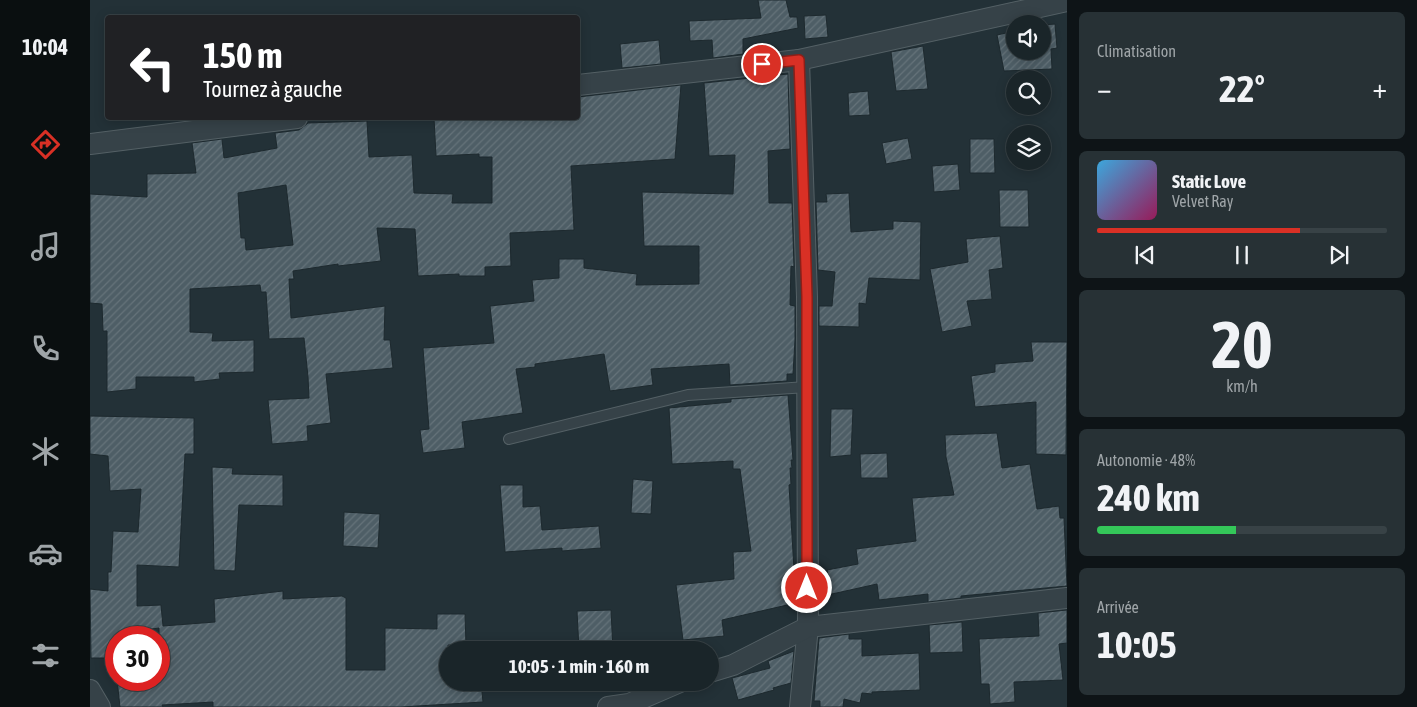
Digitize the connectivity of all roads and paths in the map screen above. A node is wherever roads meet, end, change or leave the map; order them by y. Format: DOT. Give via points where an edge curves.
graph roads {
  1 [pos="1067,1"];
  2 [pos="799,60"];
  3 [pos="580,85"];
  4 [pos="281,120"];
  5 [pos="90,144"];
  6 [pos="807,387"];
  7 [pos="509,439"];
  8 [pos="1067,598"];
  9 [pos="808,627"];
  10 [pos="719,669"];
  11 [pos="90,690"];
  12 [pos="659,691"];
  13 [pos="100,707"];
  14 [pos="608,707"];
  15 [pos="800,707"];
  1 -- 2 [label="street"];
  2 -- 3 [label="street"];
  2 -- 6 [label="street"];
  4 -- 5 [label="street"];
  6 -- 7 [label="lane" via="688,395"];
  6 -- 9 [label="street"];
  8 -- 9 [label="street"];
  9 -- 10 [label="street"];
  9 -- 15 [label="street"];
  11 -- 13 [label="street"];
  12 -- 14 [label="street" via="629,704"];
}
